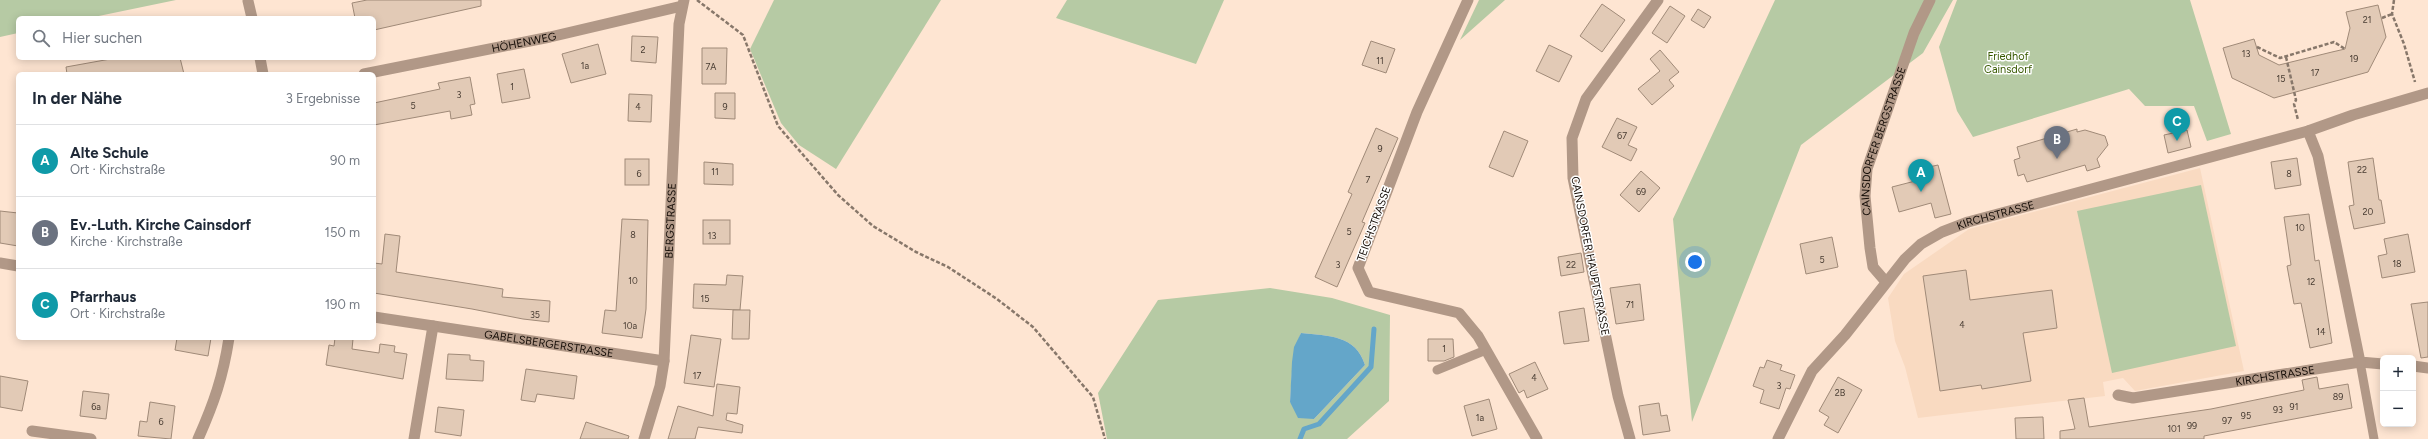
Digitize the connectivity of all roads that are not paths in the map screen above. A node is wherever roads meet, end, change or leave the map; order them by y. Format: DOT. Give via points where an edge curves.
graph roads {
  1 [pos="1468,0"];
  2 [pos="1658,0"];
  3 [pos="1930,0"];
  4 [pos="248,1"];
  5 [pos="683,3"];
  6 [pos="252,16"];
  7 [pos="260,60"];
  8 [pos="264,72"];
  9 [pos="374,72"];
  10 [pos="2423,95"];
  11 [pos="2304,132"];
  12 [pos="0,263"];
  13 [pos="16,266"];
  14 [pos="1886,282"];
  15 [pos="376,317"];
  16 [pos="433,326"];
  17 [pos="229,340"];
  18 [pos="1486,350"];
  19 [pos="664,361"];
  20 [pos="2360,362"];
  21 [pos="2380,364"];
  22 [pos="2416,366"];
  23 [pos="2428,368"];
  24 [pos="1437,370"];
  25 [pos="2118,395"];
  26 [pos="32,431"];
  27 [pos="91,439"];
  28 [pos="198,439"];
  29 [pos="414,439"];
  30 [pos="644,439"];
  31 [pos="1537,439"];
  32 [pos="1630,439"];
  33 [pos="1778,439"];
  34 [pos="2374,439"];
  1 -- 18 [label="street, TEICHSTRASSE" via="1418,112 1358,268 1369,292 1459,313"];
  2 -- 32 [label="street, CAINSDORFER HAUPTSTRASSE" via="1586,99 1572,138 1573,178 1618,396"];
  3 -- 14 [label="street, CAINSDORFER BERGSTRASSE" via="1914,33 1867,169 1865,196 1870,248 1874,267"];
  4 -- 6 [label="street"];
  5 -- 9 [label="street, HÖHENWEG" via="550,37"];
  5 -- 19 [label="street, BERGSTRASSE"];
  7 -- 8 [label="street"];
  10 -- 11 [label="street, KIRCHSTRASSE"];
  11 -- 14 [label="street, KIRCHSTRASSE" via="1968,222 1921,244"];
  11 -- 20 [label="street" via="2318,156"];
  12 -- 13 [label="street"];
  14 -- 33 [label="street, KIRCHSTRASSE" via="1812,372"];
  15 -- 16 [label="street, GABELSBERGERSTRASSE"];
  16 -- 19 [label="street, GABELSBERGERSTRASSE"];
  16 -- 29 [label="street"];
  17 -- 28 [label="street" via="223,377"];
  18 -- 24 [label="lane"];
  18 -- 31 [label="street, TEICHSTRASSE"];
  19 -- 30 [label="street, BERGSTRASSE" via="660,386"];
  20 -- 21 [label="street, KIRCHSTRASSE"];
  20 -- 25 [label="street, KIRCHSTRASSE" via="2133,398"];
  20 -- 34 [label="lane"];
  22 -- 23 [label="street"];
  26 -- 27 [label="street"];
}
